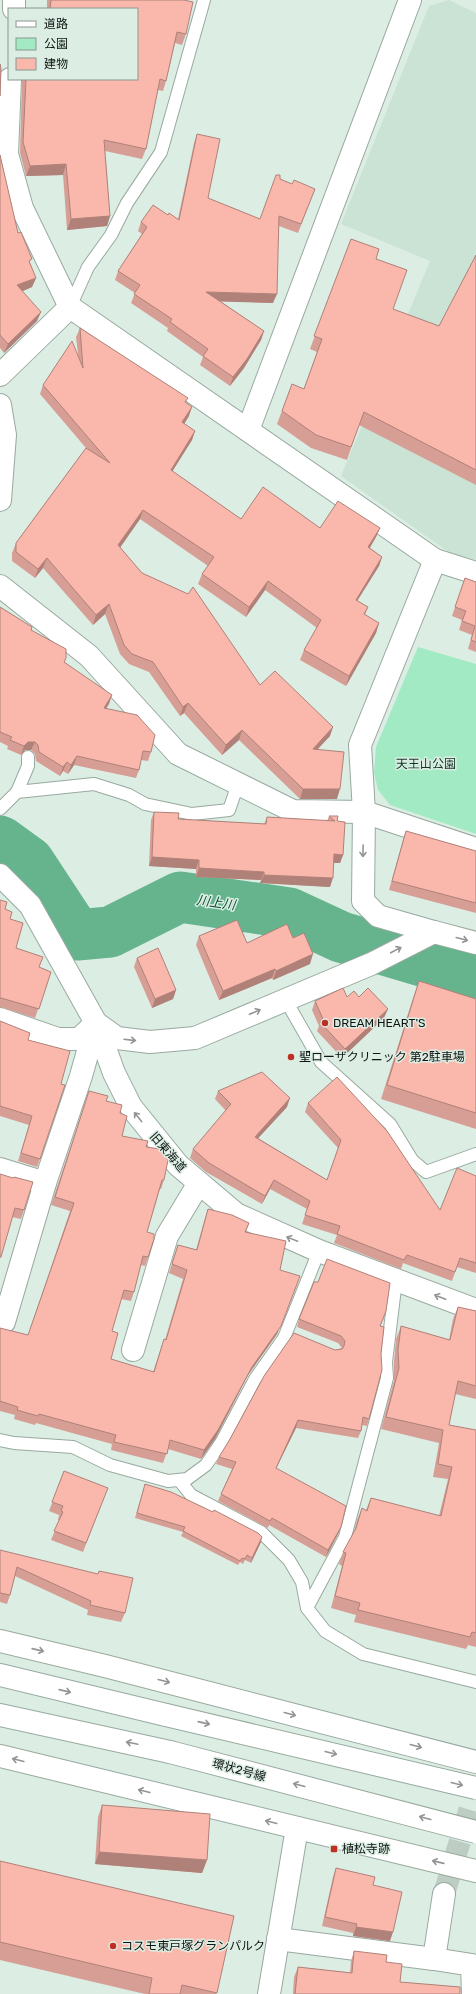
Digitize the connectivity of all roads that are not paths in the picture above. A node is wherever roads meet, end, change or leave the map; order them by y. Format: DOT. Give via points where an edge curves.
graph roads {
  1 [pos="204,0"];
  2 [pos="410,0"];
  3 [pos="10,80"];
  4 [pos="70,307"];
  5 [pos="0,376"];
  6 [pos="0,405"];
  7 [pos="248,430"];
  8 [pos="0,500"];
  9 [pos="435,560"];
  10 [pos="476,573"];
  11 [pos="0,586"];
  12 [pos="28,757"];
  13 [pos="238,784"];
  14 [pos="17,792"];
  15 [pos="0,809"];
  16 [pos="364,812"];
  17 [pos="476,849"];
  18 [pos="0,875"];
  19 [pos="428,934"];
  20 [pos="476,943"];
  21 [pos="285,999"];
  22 [pos="0,1019"];
  23 [pos="96,1023"];
  24 [pos="476,1154"];
  25 [pos="0,1169"];
  26 [pos="45,1183"];
  27 [pos="199,1184"];
  28 [pos="319,1251"];
  29 [pos="396,1280"];
  30 [pos="476,1310"];
  31 [pos="4,1322"];
  32 [pos="287,1331"];
  33 [pos="301,1336"];
  34 [pos="133,1350"];
  35 [pos="0,1440"];
  36 [pos="179,1480"];
  37 [pos="307,1608"];
  38 [pos="0,1641"];
  39 [pos="0,1675"];
  40 [pos="476,1682"];
  41 [pos="0,1715"];
  42 [pos="0,1756"];
  43 [pos="476,1762"];
  44 [pos="476,1788"];
  45 [pos="297,1828"];
  46 [pos="476,1832"];
  47 [pos="476,1871"];
  48 [pos="444,1894"];
  49 [pos="278,1938"];
  50 [pos="434,1959"];
  51 [pos="270,1994"];
  52 [pos="473,1994"];
  1 -- 4 [label="lane" via="161,152 127,203 111,235 88,266"];
  2 -- 7 [label="street"];
  3 -- 4 [label="street" via="7,154 22,208"];
  4 -- 5 [label="street"];
  4 -- 7 [label="street"];
  6 -- 8 [label="street" via="5,435"];
  7 -- 9 [label="street"];
  9 -- 10 [label="street"];
  9 -- 16 [label="street" via="360,745"];
  11 -- 13 [label="street" via="89,656 178,754"];
  12 -- 14 [label="lane" via="28,766"];
  13 -- 14 [label="lane" via="228,810 192,814 145,804 129,794 94,784"];
  13 -- 16 [label="street" via="293,811"];
  14 -- 15 [label="lane"];
  16 -- 17 [label="street"];
  16 -- 19 [label="street, one-way" via="363,901 378,916"];
  18 -- 23 [label="street, 旧東海道" via="30,905"];
  19 -- 20 [label="street, one-way"];
  21 -- 19 [label="street, one-way" via="371,964"];
  23 -- 21 [label="street, one-way" via="117,1038 150,1042 195,1038"];
  21 -- 24 [label="lane" via="321,1062 390,1124 412,1160 426,1172"];
  22 -- 23 [label="street" via="58,1039 79,1038"];
  23 -- 26 [label="street"];
  27 -- 23 [label="street, 旧東海道, one-way" via="178,1165 131,1107 114,1073"];
  25 -- 26 [label="street"];
  26 -- 31 [label="street"];
  28 -- 27 [label="street, 旧東海道, one-way" via="236,1214"];
  27 -- 34 [label="street" via="167,1236"];
  28 -- 29 [label="street, 旧東海道"];
  28 -- 32 [label="lane"];
  30 -- 29 [label="street, 旧東海道, one-way"];
  29 -- 37 [label="lane" via="386,1362 387,1378 345,1537"];
  32 -- 33 [label="lane"];
  32 -- 36 [label="lane" via="255,1379 221,1443 206,1465 187,1479"];
  35 -- 36 [label="lane" via="73,1447 110,1466 168,1481"];
  36 -- 37 [label="lane" via="191,1495 261,1532 288,1560 302,1582"];
  37 -- 40 [label="lane" via="325,1631 363,1654"];
  38 -- 43 [label="street, one-way"];
  39 -- 44 [label="street, one-way, bridge"];
  46 -- 41 [label="street, 環状2号線, one-way, bridge" via="170,1752"];
  45 -- 42 [label="street, one-way"];
  47 -- 45 [label="street, one-way"];
  45 -- 49 [label="street"];
  48 -- 50 [label="street"];
  49 -- 50 [label="street"];
  49 -- 51 [label="street"];
  50 -- 52 [label="street" via="472,1965"];
}
